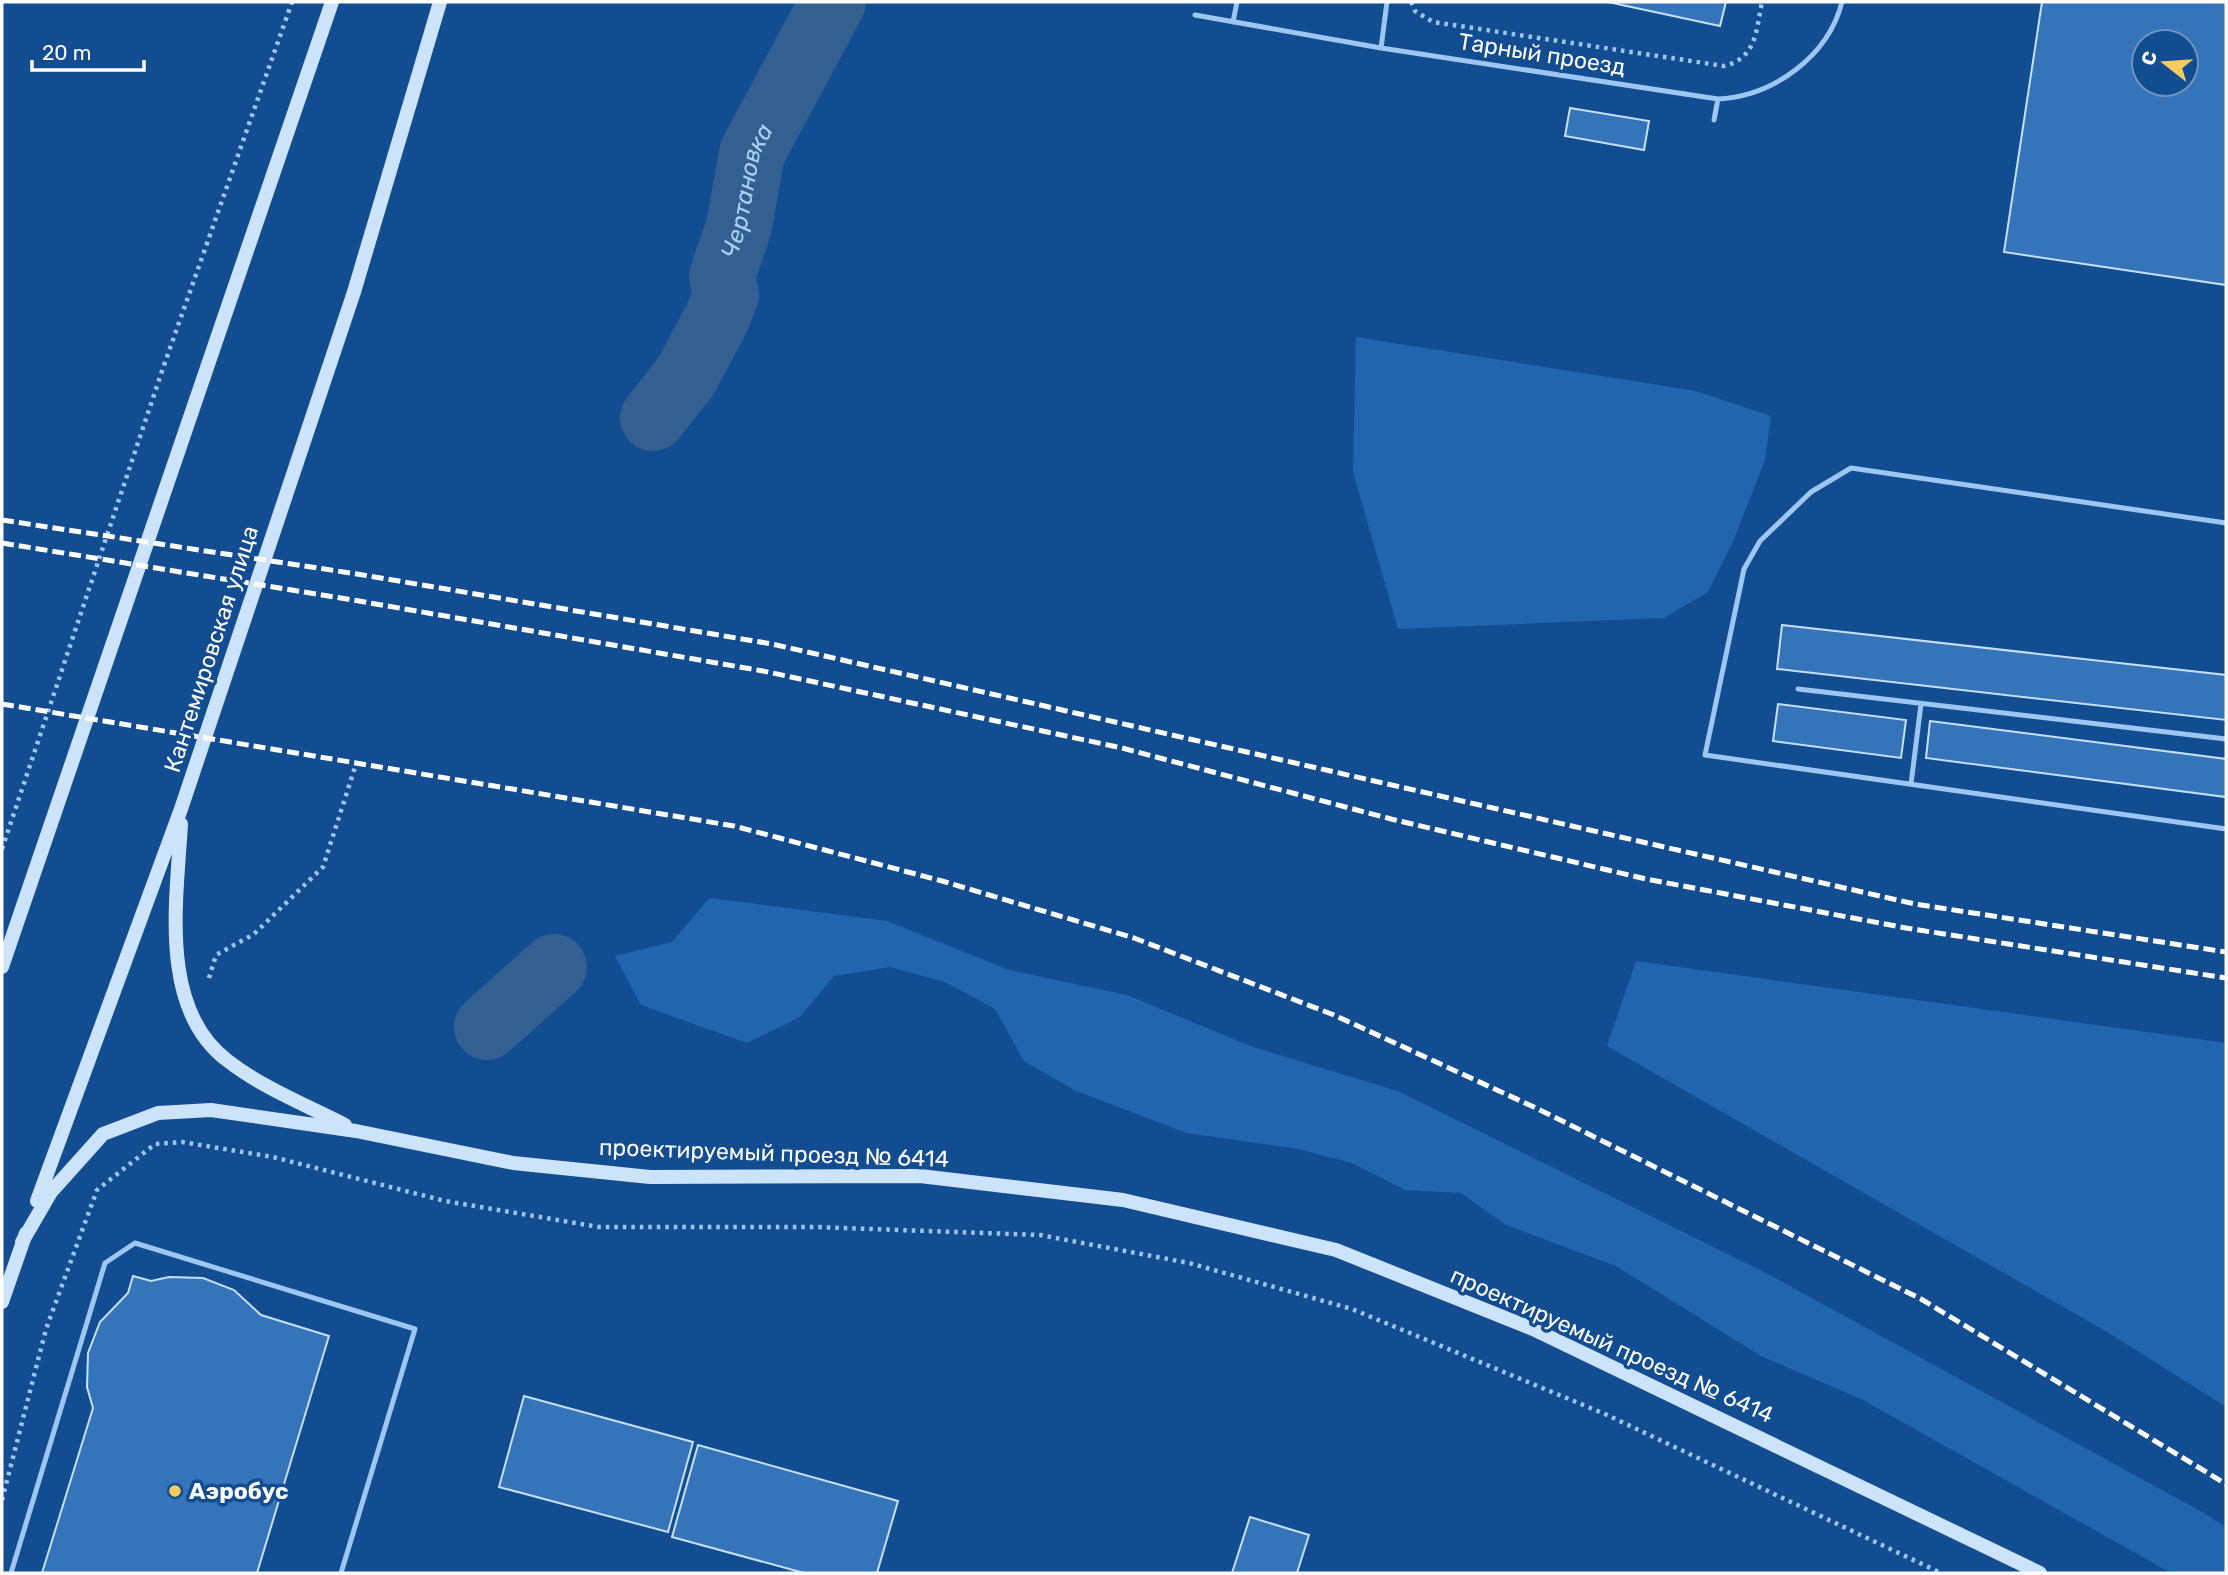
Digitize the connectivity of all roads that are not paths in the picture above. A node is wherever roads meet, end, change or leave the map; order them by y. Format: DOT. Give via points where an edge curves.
graph roads {
  1 [pos="332,2"];
  2 [pos="440,2"];
  3 [pos="1237,2"];
  4 [pos="1387,2"];
  5 [pos="1842,2"];
  6 [pos="1195,15"];
  7 [pos="1233,22"];
  8 [pos="1381,48"];
  9 [pos="1718,99"];
  10 [pos="1714,120"];
  11 [pos="2226,523"];
  12 [pos="1798,689"];
  13 [pos="1921,704"];
  14 [pos="2226,740"];
  15 [pos="1911,784"];
  16 [pos="181,809"];
  17 [pos="2226,829"];
  18 [pos="2,967"];
  19 [pos="356,1131"];
  20 [pos="22,1242"];
  21 [pos="2,1302"];
  22 [pos="11,1573"];
  23 [pos="341,1573"];
  24 [pos="2040,1573"];
  1 -- 18 [label="main road"];
  2 -- 16 [label="main road, Кантемировская улица" via="354,292"];
  3 -- 7 [label="lane"];
  4 -- 8 [label="lane"];
  5 -- 9 [label="lane, Тарный проезд" via="1838,17 1814,52 1790,76 1738,98"];
  6 -- 7 [label="lane, Тарный проезд"];
  7 -- 8 [label="lane, Тарный проезд"];
  8 -- 9 [label="lane, Тарный проезд"];
  9 -- 10 [label="lane"];
  11 -- 15 [label="lane" via="1851,468 1811,492 1760,541 1744,569 1705,755"];
  12 -- 13 [label="lane"];
  13 -- 14 [label="lane"];
  13 -- 15 [label="lane"];
  15 -- 17 [label="lane"];
  16 -- 19 [label="main road, проектируемый проезд № 6414" via="178,963 184,998 199,1027 225,1060"];
  16 -- 20 [label="main road, Кантемировская улица"];
  19 -- 20 [label="main road, проектируемый проезд № 6414" via="211,1110 158,1113 132,1121 103,1134 82,1154 51,1192"];
  19 -- 24 [label="main road, проектируемый проезд № 6414" via="513,1163 650,1177 920,1176 1123,1200 1336,1250 1533,1329"];
  20 -- 21 [label="main road, Кантемировская улица"];
  22 -- 23 [label="lane" via="105,1263 135,1243 415,1329"];
}
